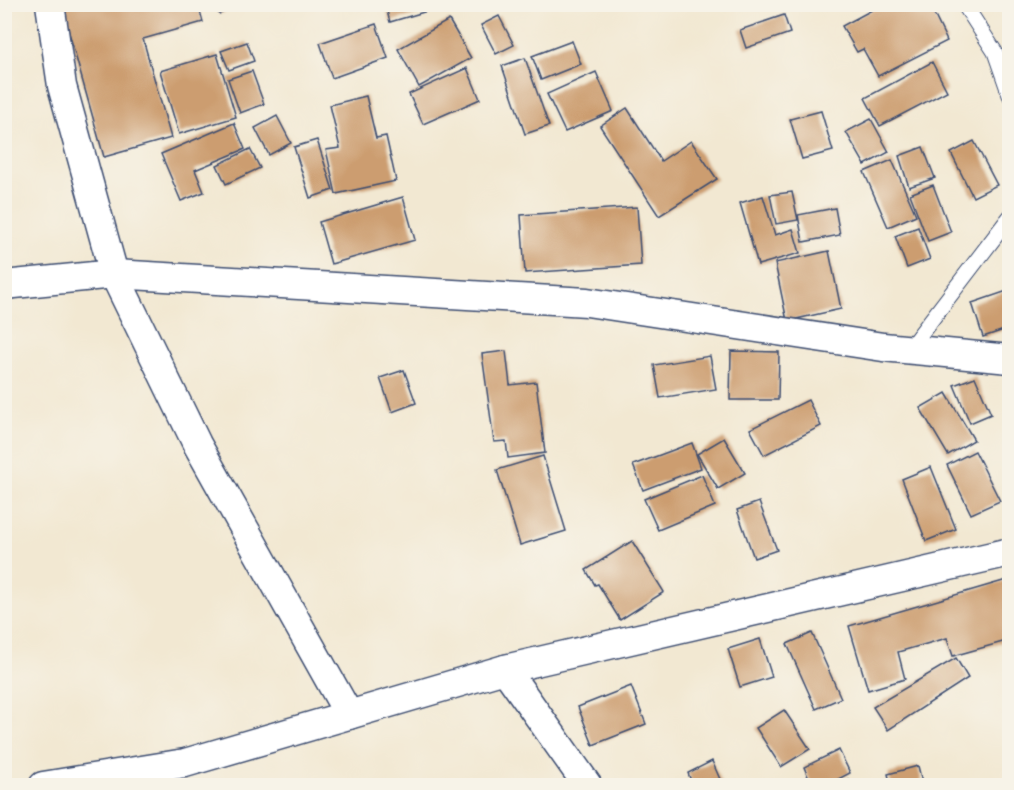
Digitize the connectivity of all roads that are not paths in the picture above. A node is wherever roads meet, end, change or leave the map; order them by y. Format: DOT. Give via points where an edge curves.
graph roads {
  1 [pos="50,4"];
  2 [pos="964,4"];
  3 [pos="1010,95"];
  4 [pos="1010,217"];
  5 [pos="114,274"];
  6 [pos="4,285"];
  7 [pos="909,349"];
  8 [pos="1010,359"];
  9 [pos="1010,552"];
  10 [pos="506,669"];
  11 [pos="350,715"];
  12 [pos="43,786"];
  13 [pos="588,786"];
  1 -- 5 [label="street" via="62,86"];
  2 -- 3 [label="lane" via="995,52"];
  4 -- 7 [label="lane"];
  5 -- 6 [label="street"];
  5 -- 7 [label="street" via="587,302"];
  5 -- 11 [label="street" via="197,444"];
  7 -- 8 [label="street"];
  9 -- 10 [label="street"];
  10 -- 11 [label="street"];
  10 -- 13 [label="street"];
  11 -- 12 [label="street" via="185,763"];
}
